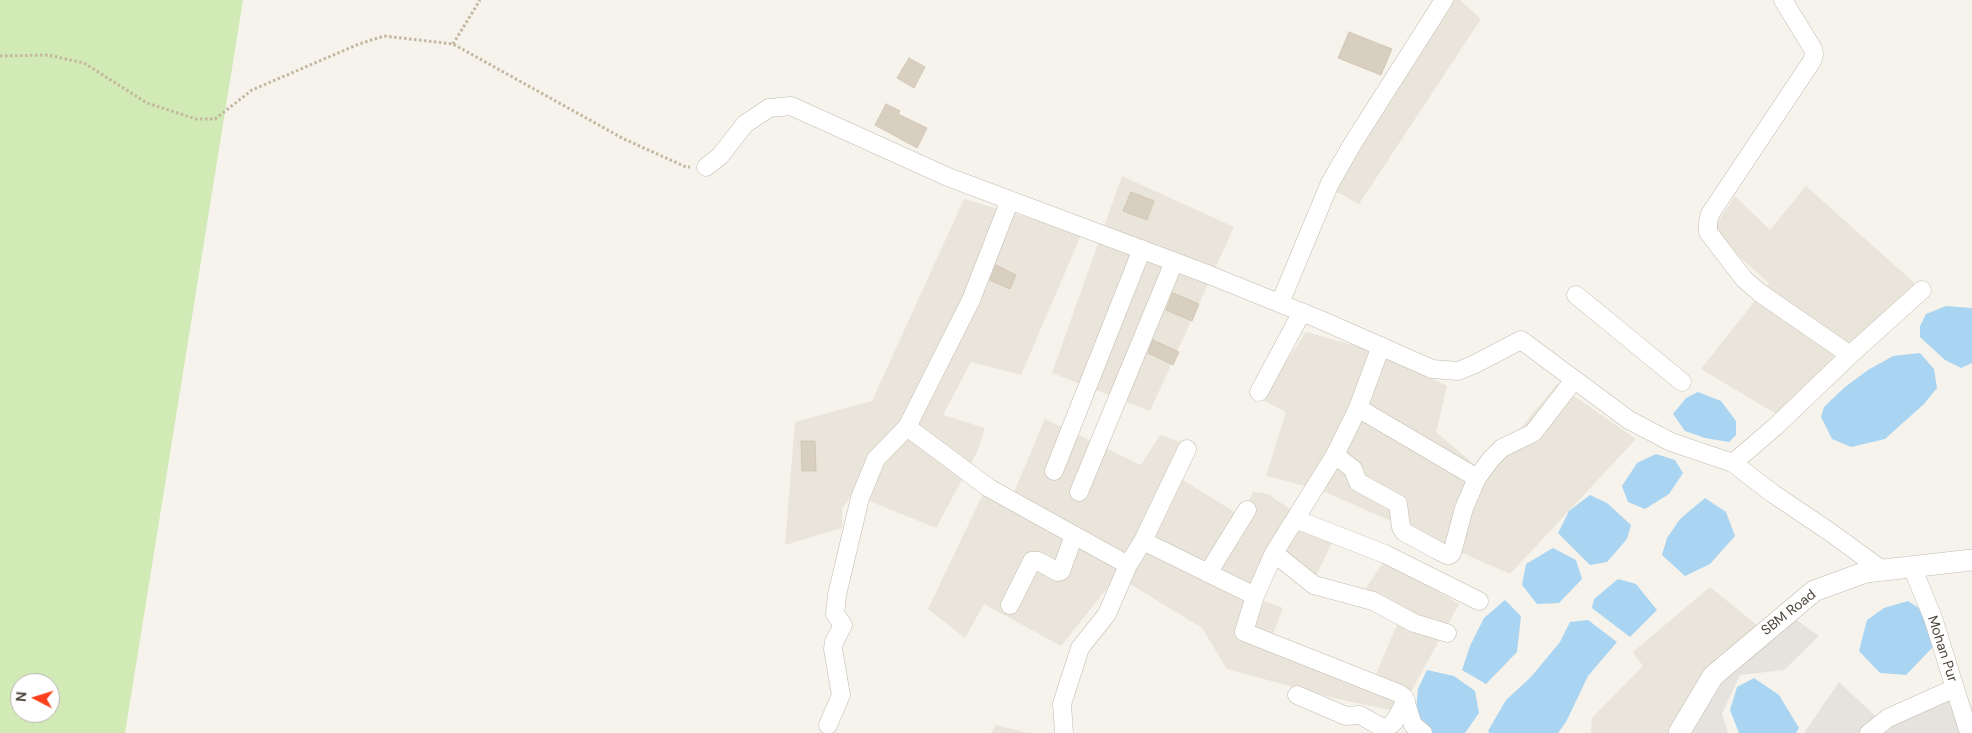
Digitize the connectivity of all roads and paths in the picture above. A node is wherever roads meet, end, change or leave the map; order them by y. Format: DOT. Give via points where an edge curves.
graph roads {
  1 [pos="480,0"];
  2 [pos="1444,0"];
  3 [pos="1783,0"];
  4 [pos="453,44"];
  5 [pos="0,56"];
  6 [pos="706,167"];
  7 [pos="1010,200"];
  8 [pos="1142,249"];
  9 [pos="1174,262"];
  10 [pos="1922,290"];
  11 [pos="1576,295"];
  12 [pos="1280,303"];
  13 [pos="1302,312"];
  14 [pos="1381,346"];
  15 [pos="1850,355"];
  16 [pos="1574,380"];
  17 [pos="1682,382"];
  18 [pos="1259,392"];
  19 [pos="1358,408"];
  20 [pos="907,427"];
  21 [pos="1188,449"];
  22 [pos="1335,455"];
  23 [pos="1733,463"];
  24 [pos="1054,471"];
  25 [pos="1477,478"];
  26 [pos="1079,492"];
  27 [pos="1247,510"];
  28 [pos="1295,519"];
  29 [pos="1074,535"];
  30 [pos="1143,541"];
  31 [pos="1274,553"];
  32 [pos="1972,560"];
  33 [pos="1128,565"];
  34 [pos="1912,567"];
  35 [pos="1882,570"];
  36 [pos="1208,573"];
  37 [pos="1255,596"];
  38 [pos="1479,601"];
  39 [pos="1010,605"];
  40 [pos="1447,633"];
  41 [pos="1955,688"];
  42 [pos="1297,695"];
  43 [pos="1406,702"];
  44 [pos="828,725"];
  45 [pos="1064,733"];
  46 [pos="1423,733"];
  47 [pos="1680,733"];
  48 [pos="1869,733"];
  49 [pos="1968,733"];
  1 -- 4 [label="path"];
  2 -- 12 [label="street" via="1330,183"];
  3 -- 15 [label="street" via="1813,49 1812,61 1710,214 1708,232 1744,279 1760,293"];
  4 -- 5 [label="path" via="384,36 252,90 215,119 196,119 147,103 84,63 48,55"];
  4 -- 6 [label="path" via="624,139 686,167"];
  6 -- 7 [label="street" via="720,156 745,124 769,108 791,106 948,177"];
  7 -- 8 [label="street"];
  7 -- 20 [label="street" via="971,300"];
  8 -- 9 [label="street"];
  8 -- 24 [label="street"];
  9 -- 12 [label="street"];
  9 -- 26 [label="street"];
  10 -- 15 [label="street"];
  11 -- 17 [label="street"];
  12 -- 13 [label="street"];
  13 -- 14 [label="street"];
  13 -- 18 [label="street"];
  14 -- 16 [label="street" via="1432,369 1458,371 1521,340"];
  14 -- 19 [label="street"];
  15 -- 23 [label="street"];
  16 -- 23 [label="street" via="1628,420 1671,442"];
  16 -- 25 [label="street" via="1533,433 1502,448"];
  19 -- 22 [label="street"];
  19 -- 25 [label="street"];
  20 -- 29 [label="street" via="989,488"];
  20 -- 44 [label="street" via="876,459 860,498 837,595 835,614 843,625 833,649 841,695"];
  21 -- 30 [label="street"];
  22 -- 25 [label="street" via="1353,469 1358,482 1398,504 1404,532 1447,555 1452,554 1464,508"];
  22 -- 28 [label="street"];
  23 -- 35 [label="street"];
  27 -- 36 [label="street"];
  28 -- 31 [label="street"];
  28 -- 38 [label="street" via="1385,554"];
  29 -- 33 [label="street"];
  29 -- 39 [label="street" via="1060,571 1032,561"];
  30 -- 33 [label="street"];
  30 -- 36 [label="street"];
  31 -- 37 [label="street"];
  31 -- 40 [label="street" via="1314,585 1373,601 1418,625"];
  32 -- 34 [label="street, SBM Road"];
  33 -- 45 [label="street" via="1107,614 1080,648 1062,704"];
  34 -- 35 [label="street, SBM Road"];
  34 -- 41 [label="street, Mohan Pur" via="1933,618"];
  35 -- 47 [label="street, SBM Road" via="1866,572 1814,591 1713,676"];
  36 -- 37 [label="street"];
  37 -- 43 [label="street" via="1244,632 1398,692"];
  41 -- 48 [label="street" via="1888,718"];
  41 -- 49 [label="street, Mohan Pur"];
  42 -- 43 [label="street" via="1346,716 1360,715 1383,728 1394,722"];
  43 -- 46 [label="street" via="1413,725"];
}
